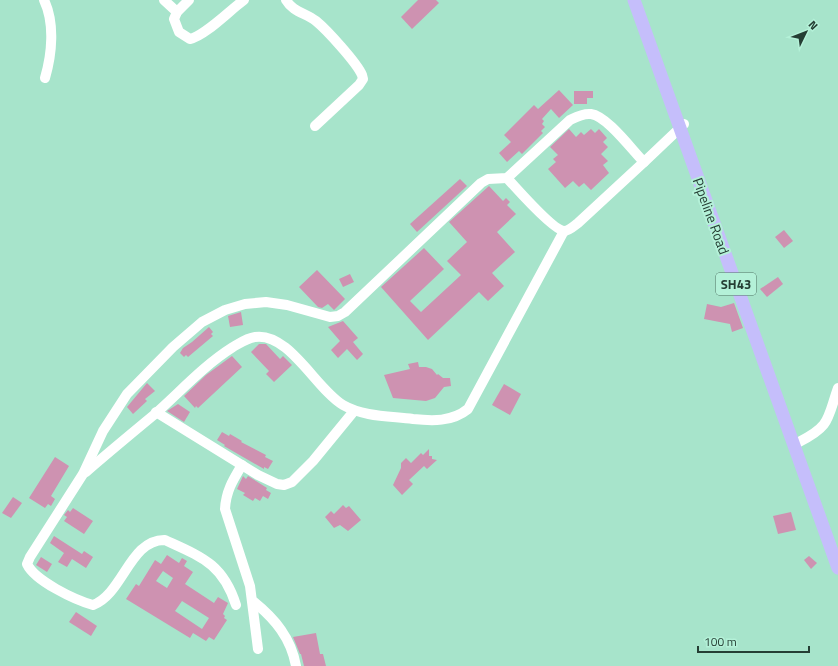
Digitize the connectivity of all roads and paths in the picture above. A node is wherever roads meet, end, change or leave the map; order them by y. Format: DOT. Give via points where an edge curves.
graph roads {
  1 [pos="44,0"];
  2 [pos="164,0"];
  3 [pos="189,0"];
  4 [pos="244,0"];
  5 [pos="286,0"];
  6 [pos="634,0"];
  7 [pos="640,0"];
  8 [pos="177,12"];
  9 [pos="650,36"];
  10 [pos="45,78"];
  11 [pos="682,125"];
  12 [pos="314,126"];
  13 [pos="644,162"];
  14 [pos="507,178"];
  15 [pos="564,231"];
  16 [pos="838,388"];
  17 [pos="354,411"];
  18 [pos="156,412"];
  19 [pos="799,442"];
  20 [pos="242,465"];
  21 [pos="83,474"];
  22 [pos="838,551"];
  23 [pos="838,568"];
  24 [pos="254,602"];
  25 [pos="236,605"];
  26 [pos="258,649"];
  27 [pos="296,666"];
  1 -- 10 [label="street" via="50,27 51,50"];
  2 -- 8 [label="street"];
  3 -- 8 [label="street"];
  4 -- 8 [label="street" via="196,38 190,39 179,32 174,19"];
  5 -- 12 [label="street" via="294,9 323,28 363,79"];
  6 -- 9 [label="main road, Pipeline Road / SH43"];
  7 -- 9 [label="main road, Pipeline Road / SH43"];
  9 -- 11 [label="main road, Pipeline Road / SH43"];
  11 -- 13 [label="street"];
  11 -- 19 [label="main road, Pipeline Road / SH43"];
  11 -- 23 [label="main road, Pipeline Road / SH43"];
  13 -- 14 [label="street" via="606,122 591,114 570,120"];
  13 -- 15 [label="street" via="578,223"];
  14 -- 15 [label="street" via="545,217"];
  14 -- 21 [label="street" via="488,179 481,183 371,289 338,316 325,316 266,302 245,304 225,310 202,322 173,347 127,394 103,431"];
  15 -- 17 [label="street" via="468,410 452,419 440,420"];
  16 -- 19 [label="street" via="828,420 815,434"];
  17 -- 18 [label="street" via="341,404 281,344 268,337 255,337 243,341 204,368"];
  17 -- 20 [label="street" via="313,461 292,482 277,484"];
  18 -- 20 [label="street"];
  18 -- 21 [label="street"];
  19 -- 22 [label="main road, Pipeline Road / SH43"];
  20 -- 24 [label="street" via="229,486 225,509"];
  21 -- 25 [label="street" via="30,557 27,564 30,571 56,588 93,605 104,598 146,545 157,540 165,540 204,560 218,571 230,586"];
  24 -- 26 [label="street"];
  24 -- 27 [label="street" via="285,634"];
}
